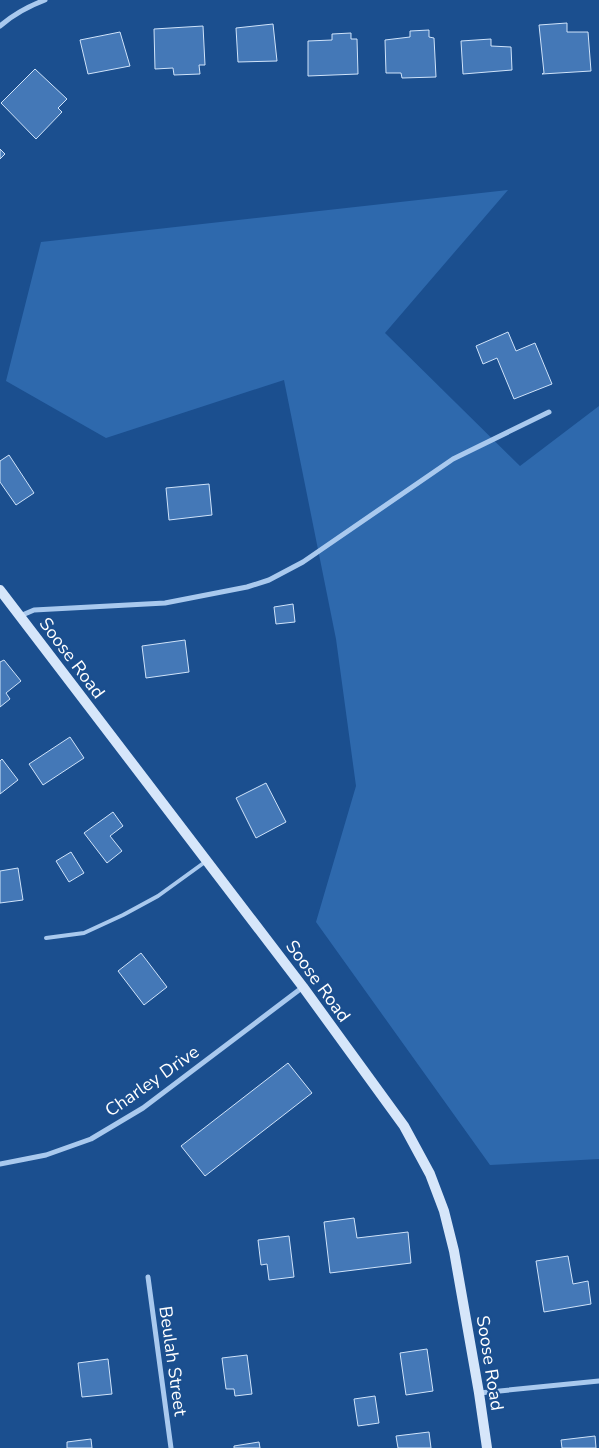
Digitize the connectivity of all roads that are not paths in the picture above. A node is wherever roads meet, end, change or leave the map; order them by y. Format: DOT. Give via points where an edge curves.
graph roads {
  1 [pos="45,0"];
  2 [pos="0,26"];
  3 [pos="548,412"];
  4 [pos="0,590"];
  5 [pos="20,616"];
  6 [pos="207,861"];
  7 [pos="46,938"];
  8 [pos="303,987"];
  9 [pos="0,1164"];
  10 [pos="148,1277"];
  11 [pos="599,1381"];
  12 [pos="479,1393"];
  13 [pos="171,1448"];
  14 [pos="486,1448"];
  1 -- 2 [label="street" via="10,17"];
  3 -- 5 [label="street" via="453,459 303,562 269,580 165,603 34,610"];
  4 -- 5 [label="street, Soose Road"];
  5 -- 6 [label="street, Soose Road"];
  6 -- 7 [label="lane" via="158,896 123,915 84,933"];
  6 -- 8 [label="street, Soose Road"];
  8 -- 9 [label="street, Charley Drive" via="143,1108 91,1139 46,1155"];
  8 -- 12 [label="street, Soose Road" via="404,1126 430,1174 454,1251"];
  10 -- 13 [label="street, Beulah Street"];
  11 -- 12 [label="street"];
  12 -- 14 [label="street, Soose Road"];
}
